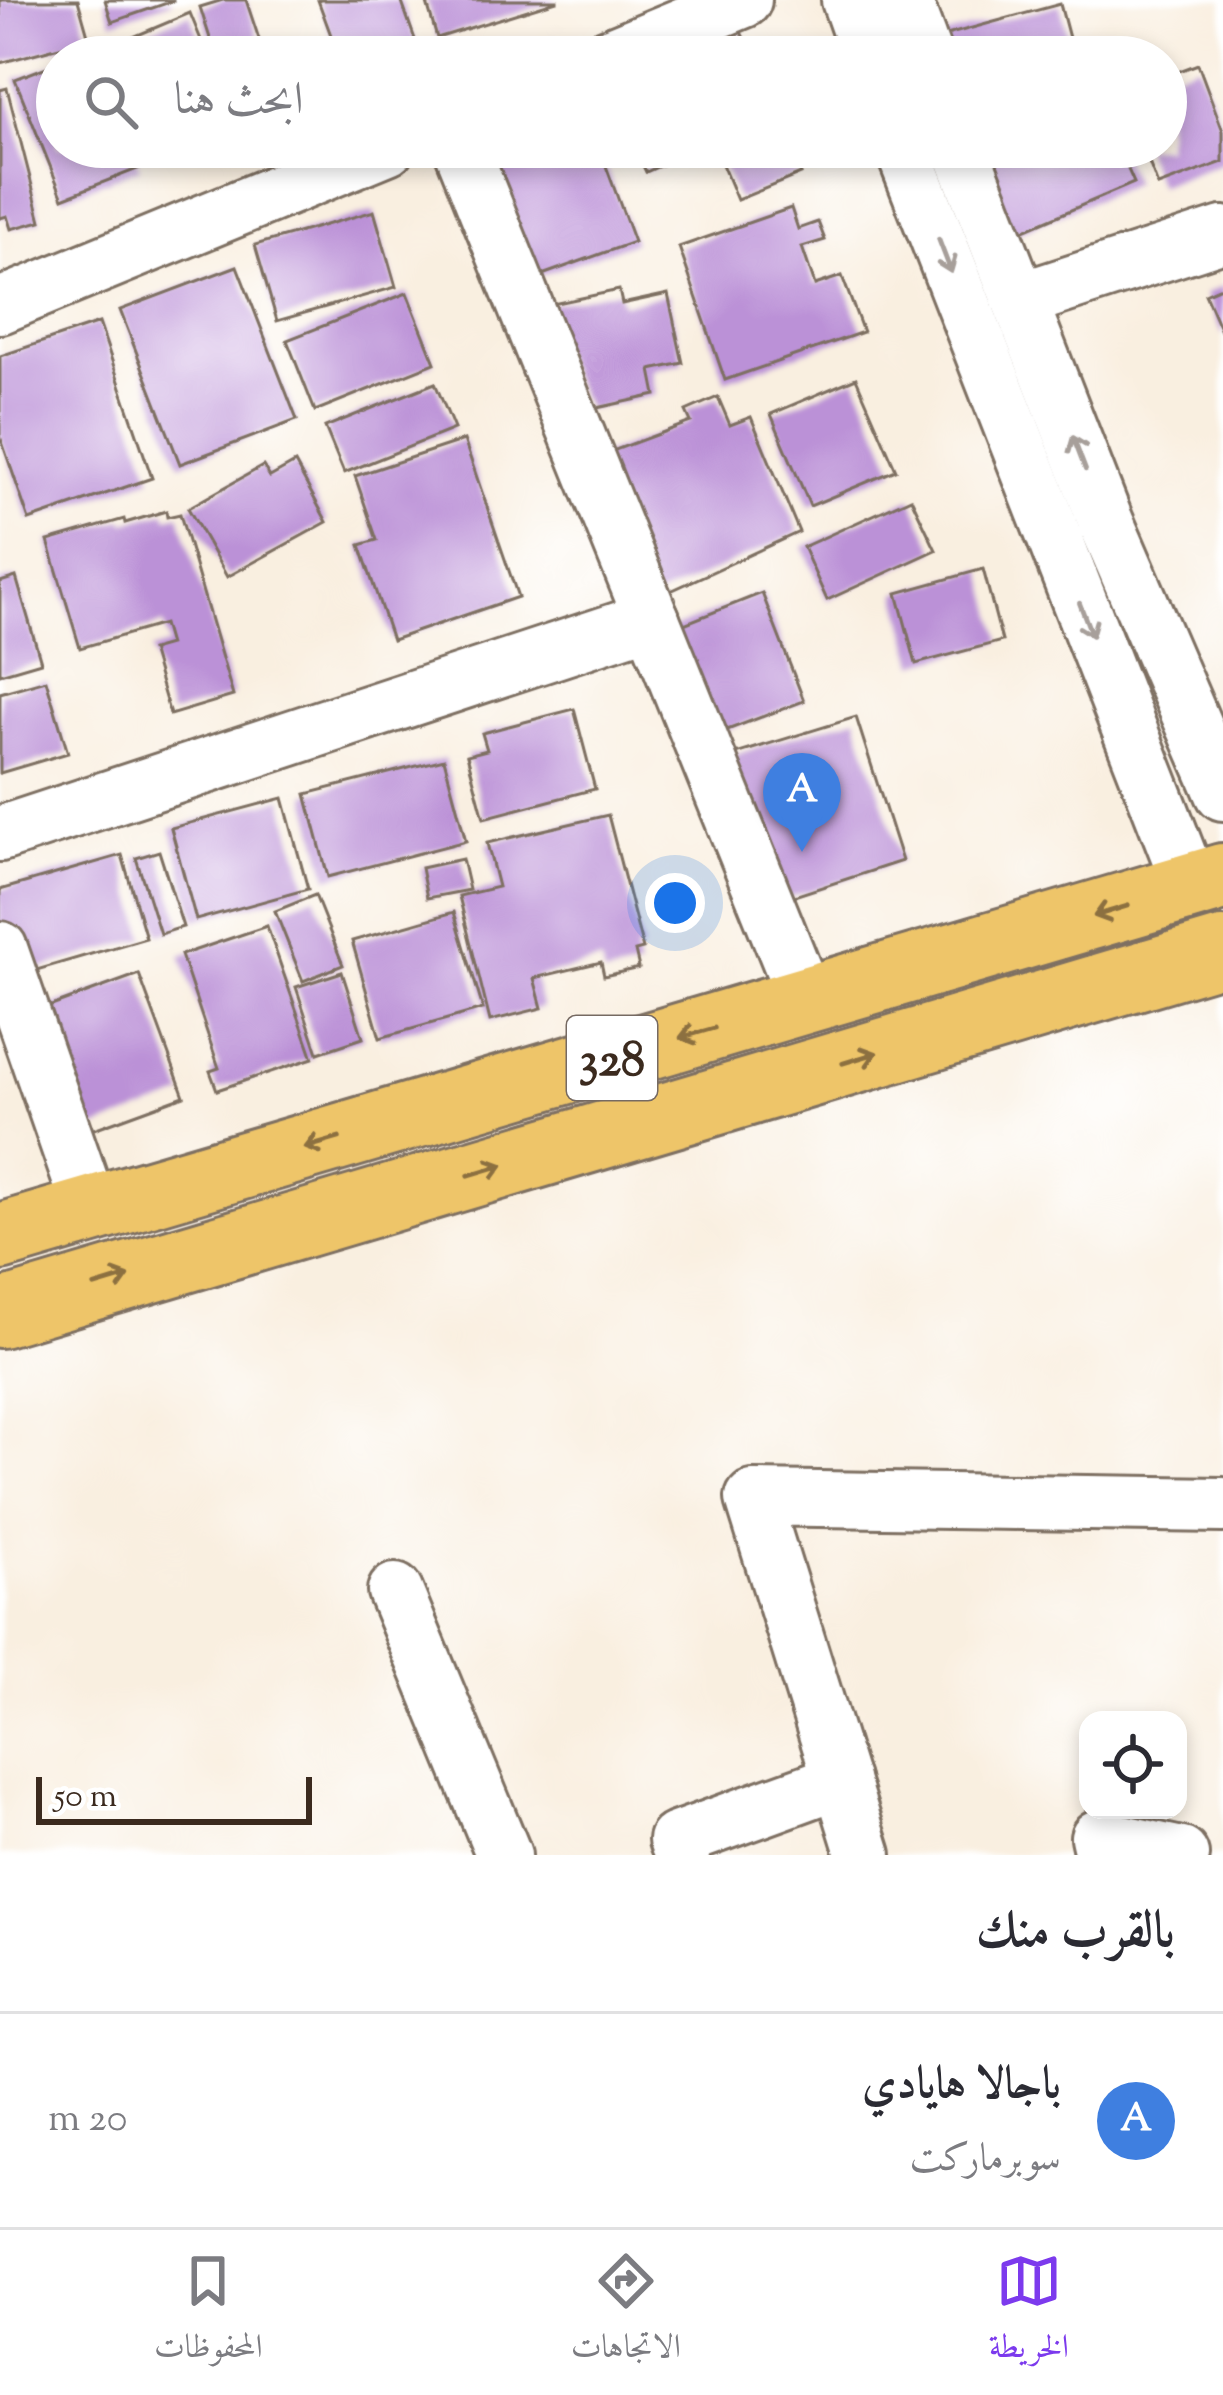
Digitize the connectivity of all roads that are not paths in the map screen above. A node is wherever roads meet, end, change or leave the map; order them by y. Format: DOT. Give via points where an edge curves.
graph roads {
  1 [pos="744,0"];
  2 [pos="849,0"];
  3 [pos="904,0"];
  4 [pos="657,36"];
  5 [pos="862,36"];
  6 [pos="917,36"];
  7 [pos="336,168"];
  8 [pos="469,168"];
  9 [pos="911,168"];
  10 [pos="968,168"];
  11 [pos="1223,234"];
  12 [pos="1020,300"];
  13 [pos="0,306"];
  14 [pos="652,619"];
  15 [pos="1223,793"];
  16 [pos="0,834"];
  17 [pos="1207,882"];
  18 [pos="0,949"];
  19 [pos="1223,951"];
  20 [pos="806,1001"];
  21 [pos="91,1210"];
  22 [pos="0,1237"];
  23 [pos="0,1314"];
  24 [pos="1223,1505"];
  25 [pos="394,1591"];
  26 [pos="841,1780"];
  27 [pos="504,1855"];
  28 [pos="682,1855"];
  29 [pos="864,1855"];
  30 [pos="1102,1855"];
  31 [pos="1181,1855"];
  1 -- 4 [label="street"];
  2 -- 5 [label="street"];
  3 -- 6 [label="street"];
  7 -- 13 [label="street"];
  8 -- 14 [label="street"];
  9 -- 17 [label="street, one-way"];
  10 -- 12 [label="street"];
  11 -- 12 [label="street"];
  15 -- 12 [label="street, one-way"];
  14 -- 16 [label="street"];
  14 -- 20 [label="street"];
  17 -- 20 [label="main road, 328, one-way"];
  18 -- 21 [label="street"];
  23 -- 19 [label="main road, one-way"];
  20 -- 21 [label="main road, 328, one-way"];
  21 -- 22 [label="main road, 328"];
  24 -- 26 [label="street" via="753,1498"];
  25 -- 27 [label="street"];
  26 -- 28 [label="street" via="676,1840"];
  26 -- 29 [label="street"];
  30 -- 31 [label="street" via="1098,1837"];
}
